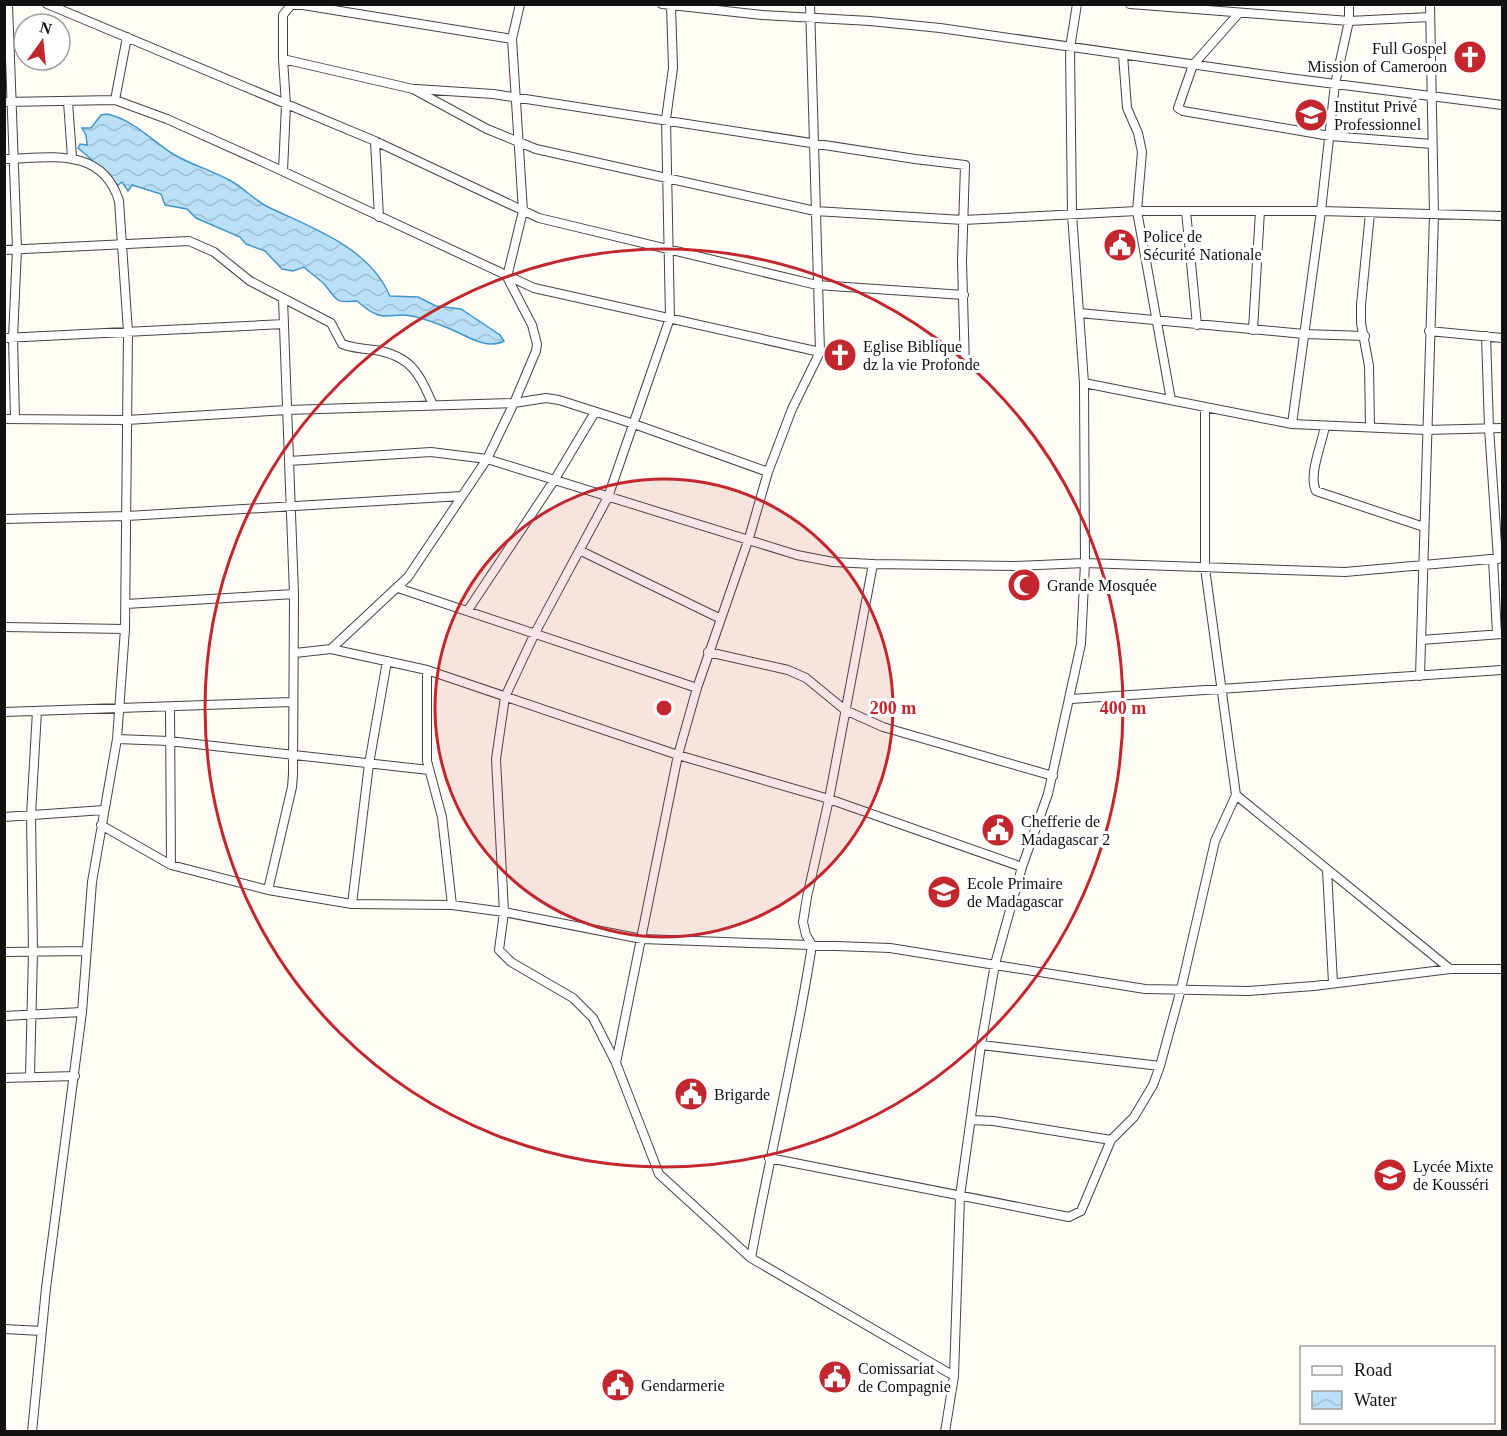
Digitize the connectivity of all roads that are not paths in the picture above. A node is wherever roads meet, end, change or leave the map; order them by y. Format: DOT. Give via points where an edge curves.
graph roads {
  1 [pos="8,4"];
  2 [pos="47,4"];
  3 [pos="520,4"];
  4 [pos="810,4"];
  5 [pos="1077,4"];
  6 [pos="1130,4"];
  7 [pos="1349,4"];
  8 [pos="1430,4"];
  9 [pos="666,5"];
  10 [pos="1239,13"];
  11 [pos="1430,16"];
  12 [pos="810,18"];
  13 [pos="1349,21"];
  14 [pos="127,37"];
  15 [pos="512,39"];
  16 [pos="1070,48"];
  17 [pos="1123,55"];
  18 [pos="283,59"];
  19 [pos="1193,65"];
  20 [pos="1335,84"];
  21 [pos="413,89"];
  22 [pos="515,97"];
  23 [pos="1431,97"];
  24 [pos="115,100"];
  25 [pos="68,102"];
  26 [pos="9,103"];
  27 [pos="286,105"];
  28 [pos="1503,105"];
  29 [pos="666,119"];
  30 [pos="1330,136"];
  31 [pos="375,141"];
  32 [pos="517,142"];
  33 [pos="812,142"];
  34 [pos="1432,144"];
  35 [pos="72,157"];
  36 [pos="15,158"];
  37 [pos="4,159"];
  38 [pos="283,171"];
  39 [pos="666,177"];
  40 [pos="523,211"];
  41 [pos="815,211"];
  42 [pos="1137,211"];
  43 [pos="1186,211"];
  44 [pos="1260,211"];
  45 [pos="1321,211"];
  46 [pos="1370,213"];
  47 [pos="1072,214"];
  48 [pos="1434,215"];
  49 [pos="1503,216"];
  50 [pos="379,217"];
  51 [pos="963,220"];
  52 [pos="120,245"];
  53 [pos="16,249"];
  54 [pos="668,249"];
  55 [pos="4,250"];
  56 [pos="507,277"];
  57 [pos="817,285"];
  58 [pos="964,295"];
  59 [pos="283,299"];
  60 [pos="1079,313"];
  61 [pos="670,318"];
  62 [pos="1157,321"];
  63 [pos="284,324"];
  64 [pos="1197,325"];
  65 [pos="1253,330"];
  66 [pos="1430,331"];
  67 [pos="128,333"];
  68 [pos="1304,334"];
  69 [pos="1365,336"];
  70 [pos="1486,336"];
  71 [pos="9,338"];
  72 [pos="1503,338"];
  73 [pos="820,352"];
  74 [pos="965,368"];
  75 [pos="1084,383"];
  76 [pos="1171,400"];
  77 [pos="514,403"];
  78 [pos="433,405"];
  79 [pos="1205,408"];
  80 [pos="287,410"];
  81 [pos="595,412"];
  82 [pos="15,418"];
  83 [pos="4,419"];
  84 [pos="127,420"];
  85 [pos="634,424"];
  86 [pos="1292,424"];
  87 [pos="1325,426"];
  88 [pos="1370,428"];
  89 [pos="1489,428"];
  90 [pos="1503,428"];
  91 [pos="1426,430"];
  92 [pos="487,459"];
  93 [pos="289,462"];
  94 [pos="768,472"];
  95 [pos="555,479"];
  96 [pos="462,496"];
  97 [pos="608,497"];
  98 [pos="292,505"];
  99 [pos="127,516"];
  100 [pos="4,519"];
  101 [pos="1425,527"];
  102 [pos="749,538"];
  103 [pos="581,551"];
  104 [pos="1498,558"];
  105 [pos="1085,563"];
  106 [pos="1424,563"];
  107 [pos="873,564"];
  108 [pos="1205,568"];
  109 [pos="398,588"];
  110 [pos="294,594"];
  111 [pos="126,604"];
  112 [pos="468,610"];
  113 [pos="719,618"];
  114 [pos="4,627"];
  115 [pos="125,629"];
  116 [pos="535,633"];
  117 [pos="1500,634"];
  118 [pos="1421,640"];
  119 [pos="331,649"];
  120 [pos="708,652"];
  121 [pos="295,653"];
  122 [pos="387,661"];
  123 [pos="427,670"];
  124 [pos="1503,670"];
  125 [pos="1420,676"];
  126 [pos="697,688"];
  127 [pos="1220,690"];
  128 [pos="505,697"];
  129 [pos="1071,699"];
  130 [pos="292,702"];
  131 [pos="170,707"];
  132 [pos="120,709"];
  133 [pos="845,710"];
  134 [pos="37,711"];
  135 [pos="4,712"];
  136 [pos="117,739"];
  137 [pos="169,741"];
  138 [pos="291,753"];
  139 [pos="678,755"];
  140 [pos="369,764"];
  141 [pos="429,770"];
  142 [pos="1053,776"];
  143 [pos="1236,795"];
  144 [pos="829,799"];
  145 [pos="104,810"];
  146 [pos="31,815"];
  147 [pos="4,817"];
  148 [pos="101,825"];
  149 [pos="171,865"];
  150 [pos="1022,867"];
  151 [pos="1327,870"];
  152 [pos="268,890"];
  153 [pos="352,904"];
  154 [pos="452,905"];
  155 [pos="504,912"];
  156 [pos="642,939"];
  157 [pos="812,945"];
  158 [pos="86,951"];
  159 [pos="4,952"];
  160 [pos="33,952"];
  161 [pos="995,964"];
  162 [pos="1450,969"];
  163 [pos="1503,969"];
  164 [pos="1333,984"];
  165 [pos="1181,989"];
  166 [pos="82,1012"];
  167 [pos="31,1015"];
  168 [pos="4,1016"];
  169 [pos="981,1046"];
  170 [pos="616,1063"];
  171 [pos="1160,1066"];
  172 [pos="30,1076"];
  173 [pos="75,1076"];
  174 [pos="4,1077"];
  175 [pos="971,1120"];
  176 [pos="1111,1140"];
  177 [pos="769,1158"];
  178 [pos="960,1196"];
  179 [pos="751,1258"];
  180 [pos="4,1329"];
  181 [pos="42,1332"];
  182 [pos="954,1376"];
  183 [pos="32,1431"];
  184 [pos="945,1431"];
  1 -- 26 [label="street"];
  2 -- 14 [label="street"];
  3 -- 15 [label="street"];
  4 -- 12 [label="street"];
  5 -- 16 [label="street"];
  6 -- 10 [label="street"];
  7 -- 13 [label="street"];
  8 -- 11 [label="street"];
  9 -- 12 [label="street"];
  9 -- 29 [label="street" via="673,68"];
  10 -- 13 [label="street"];
  10 -- 19 [label="street"];
  11 -- 13 [label="street"];
  11 -- 23 [label="street"];
  12 -- 16 [label="street" via="940,28"];
  12 -- 33 [label="street"];
  13 -- 20 [label="street"];
  14 -- 24 [label="street"];
  14 -- 27 [label="street"];
  15 -- 18 [label="street" via="291,5 283,15"];
  15 -- 22 [label="street"];
  16 -- 17 [label="street"];
  16 -- 47 [label="street"];
  17 -- 19 [label="street"];
  17 -- 42 [label="street" via="1127,108 1142,152"];
  18 -- 21 [label="street"];
  18 -- 27 [label="street"];
  19 -- 20 [label="street"];
  19 -- 30 [label="street" via="1178,101 1178,108 1183,111"];
  20 -- 23 [label="street"];
  20 -- 30 [label="street"];
  21 -- 22 [label="street"];
  21 -- 32 [label="street"];
  22 -- 29 [label="street"];
  22 -- 32 [label="street"];
  23 -- 28 [label="street"];
  23 -- 34 [label="street"];
  24 -- 25 [label="street"];
  24 -- 38 [label="street"];
  25 -- 26 [label="street"];
  25 -- 35 [label="street"];
  26 -- 36 [label="street"];
  27 -- 31 [label="street"];
  27 -- 38 [label="street"];
  29 -- 33 [label="street"];
  29 -- 39 [label="street"];
  30 -- 34 [label="street"];
  30 -- 45 [label="street"];
  31 -- 40 [label="street"];
  31 -- 50 [label="street"];
  32 -- 39 [label="street"];
  32 -- 40 [label="street"];
  33 -- 41 [label="street"];
  33 -- 51 [label="street" via="965,165"];
  34 -- 48 [label="street"];
  35 -- 36 [label="street"];
  35 -- 52 [label="street" via="98,168 115,189"];
  36 -- 37 [label="street"];
  36 -- 53 [label="street"];
  38 -- 50 [label="street"];
  39 -- 41 [label="street"];
  39 -- 54 [label="street"];
  40 -- 54 [label="street"];
  40 -- 56 [label="street"];
  41 -- 51 [label="street"];
  41 -- 57 [label="street"];
  42 -- 43 [label="street"];
  42 -- 47 [label="street"];
  42 -- 62 [label="street"];
  43 -- 44 [label="street"];
  43 -- 64 [label="street"];
  44 -- 45 [label="street"];
  44 -- 65 [label="street"];
  45 -- 46 [label="street"];
  45 -- 68 [label="street"];
  46 -- 48 [label="street"];
  46 -- 69 [label="street" via="1361,305"];
  47 -- 51 [label="street"];
  47 -- 60 [label="street"];
  48 -- 49 [label="street"];
  48 -- 66 [label="street"];
  50 -- 56 [label="street"];
  51 -- 58 [label="street"];
  52 -- 53 [label="street"];
  52 -- 59 [label="street" via="189,241 214,252 250,281"];
  52 -- 67 [label="street"];
  53 -- 55 [label="street"];
  53 -- 71 [label="street"];
  54 -- 57 [label="street"];
  54 -- 61 [label="street"];
  56 -- 61 [label="street" via="534,288"];
  56 -- 77 [label="street" via="530,320 537,344"];
  57 -- 58 [label="street"];
  57 -- 73 [label="street"];
  58 -- 74 [label="street"];
  59 -- 63 [label="street"];
  59 -- 78 [label="street" via="331,323 342,344 404,359 423,382"];
  60 -- 62 [label="street"];
  60 -- 75 [label="street"];
  61 -- 73 [label="street"];
  61 -- 85 [label="street"];
  62 -- 64 [label="street"];
  62 -- 76 [label="street"];
  63 -- 67 [label="street"];
  63 -- 80 [label="street"];
  64 -- 65 [label="street"];
  65 -- 68 [label="street"];
  66 -- 70 [label="street"];
  66 -- 91 [label="street"];
  67 -- 71 [label="street"];
  67 -- 84 [label="street"];
  68 -- 69 [label="street"];
  68 -- 86 [label="street"];
  69 -- 88 [label="street" via="1370,366"];
  70 -- 72 [label="street"];
  70 -- 89 [label="street"];
  71 -- 82 [label="street"];
  73 -- 94 [label="street" via="792,409"];
  75 -- 76 [label="street"];
  75 -- 105 [label="street"];
  76 -- 79 [label="street"];
  77 -- 78 [label="street"];
  77 -- 81 [label="street" via="546,398"];
  77 -- 92 [label="street"];
  78 -- 80 [label="street"];
  79 -- 86 [label="street"];
  79 -- 108 [label="street"];
  80 -- 84 [label="street"];
  80 -- 93 [label="street"];
  81 -- 85 [label="street"];
  81 -- 95 [label="street"];
  82 -- 83 [label="street"];
  82 -- 84 [label="street"];
  84 -- 99 [label="street"];
  85 -- 94 [label="street"];
  85 -- 97 [label="street"];
  86 -- 87 [label="street"];
  87 -- 88 [label="street"];
  87 -- 101 [label="street" via="1313,478 1316,491"];
  88 -- 91 [label="street"];
  89 -- 90 [label="street"];
  89 -- 91 [label="street"];
  89 -- 104 [label="street"];
  91 -- 101 [label="street"];
  92 -- 93 [label="street" via="431,452"];
  92 -- 95 [label="street"];
  92 -- 96 [label="street"];
  93 -- 98 [label="street"];
  94 -- 102 [label="street"];
  95 -- 97 [label="street"];
  95 -- 112 [label="street"];
  96 -- 98 [label="street"];
  96 -- 109 [label="street"];
  97 -- 102 [label="street"];
  97 -- 103 [label="street"];
  98 -- 99 [label="street"];
  98 -- 110 [label="street"];
  99 -- 100 [label="street"];
  99 -- 111 [label="street"];
  101 -- 106 [label="street"];
  102 -- 107 [label="street" via="797,555"];
  102 -- 113 [label="street"];
  103 -- 113 [label="street"];
  103 -- 116 [label="street"];
  104 -- 106 [label="street"];
  104 -- 117 [label="street"];
  105 -- 107 [label="street"];
  105 -- 108 [label="street"];
  105 -- 129 [label="street" via="1081,644"];
  106 -- 108 [label="street" via="1345,572"];
  106 -- 118 [label="street"];
  107 -- 133 [label="street"];
  108 -- 127 [label="street"];
  109 -- 112 [label="street"];
  109 -- 119 [label="street"];
  110 -- 111 [label="street"];
  110 -- 121 [label="street"];
  111 -- 115 [label="street"];
  112 -- 116 [label="street"];
  113 -- 120 [label="street"];
  114 -- 115 [label="street"];
  115 -- 132 [label="street"];
  116 -- 126 [label="street"];
  116 -- 128 [label="street"];
  117 -- 118 [label="street"];
  118 -- 125 [label="street"];
  119 -- 121 [label="street"];
  119 -- 122 [label="street"];
  120 -- 126 [label="street"];
  120 -- 133 [label="street" via="788,670 806,678"];
  121 -- 130 [label="street"];
  122 -- 123 [label="street"];
  122 -- 140 [label="street"];
  123 -- 128 [label="street"];
  123 -- 141 [label="street"];
  124 -- 125 [label="street"];
  125 -- 127 [label="street"];
  126 -- 139 [label="street"];
  127 -- 129 [label="street"];
  127 -- 143 [label="street"];
  128 -- 139 [label="street"];
  128 -- 155 [label="street" via="496,779"];
  129 -- 142 [label="street"];
  130 -- 131 [label="street"];
  130 -- 138 [label="street"];
  131 -- 132 [label="street"];
  131 -- 137 [label="street"];
  132 -- 134 [label="street"];
  132 -- 136 [label="street"];
  133 -- 142 [label="street" via="883,726"];
  133 -- 144 [label="street"];
  134 -- 135 [label="street"];
  134 -- 146 [label="street"];
  136 -- 137 [label="street"];
  136 -- 145 [label="street"];
  137 -- 138 [label="street"];
  137 -- 149 [label="street"];
  138 -- 140 [label="street"];
  138 -- 152 [label="street" via="292,787"];
  139 -- 144 [label="street"];
  139 -- 156 [label="street"];
  140 -- 141 [label="street"];
  140 -- 153 [label="street"];
  141 -- 154 [label="street" via="442,817"];
  142 -- 150 [label="street"];
  143 -- 151 [label="street"];
  143 -- 165 [label="street" via="1215,841"];
  144 -- 150 [label="street"];
  144 -- 157 [label="street" via="803,922"];
  145 -- 146 [label="street"];
  145 -- 148 [label="street"];
  146 -- 147 [label="street"];
  146 -- 160 [label="street"];
  148 -- 149 [label="street"];
  148 -- 158 [label="street"];
  149 -- 152 [label="street"];
  150 -- 161 [label="street"];
  151 -- 162 [label="street"];
  151 -- 164 [label="street"];
  152 -- 153 [label="street"];
  153 -- 154 [label="street"];
  154 -- 155 [label="street"];
  155 -- 156 [label="street"];
  155 -- 170 [label="street" via="499,950 503,956 573,998 593,1018"];
  156 -- 157 [label="street"];
  156 -- 170 [label="street"];
  157 -- 161 [label="street" via="890,948"];
  157 -- 177 [label="street" via="802,1011"];
  158 -- 160 [label="street"];
  158 -- 166 [label="street"];
  159 -- 160 [label="street"];
  160 -- 167 [label="street"];
  161 -- 165 [label="street" via="1107,985"];
  161 -- 169 [label="street"];
  162 -- 163 [label="street"];
  162 -- 164 [label="street"];
  164 -- 165 [label="street" via="1248,991"];
  165 -- 171 [label="street"];
  166 -- 167 [label="street"];
  166 -- 173 [label="street"];
  167 -- 168 [label="street"];
  167 -- 172 [label="street"];
  169 -- 171 [label="street"];
  169 -- 175 [label="street"];
  170 -- 179 [label="street" via="659,1174"];
  171 -- 176 [label="street" via="1134,1117"];
  172 -- 173 [label="street"];
  172 -- 174 [label="street"];
  173 -- 181 [label="street"];
  175 -- 176 [label="street"];
  175 -- 178 [label="street"];
  176 -- 178 [label="street" via="1076,1215"];
  177 -- 178 [label="street"];
  177 -- 179 [label="street"];
  178 -- 182 [label="street"];
  179 -- 182 [label="street"];
  180 -- 181 [label="street"];
  181 -- 183 [label="street"];
  182 -- 184 [label="street"];
}
